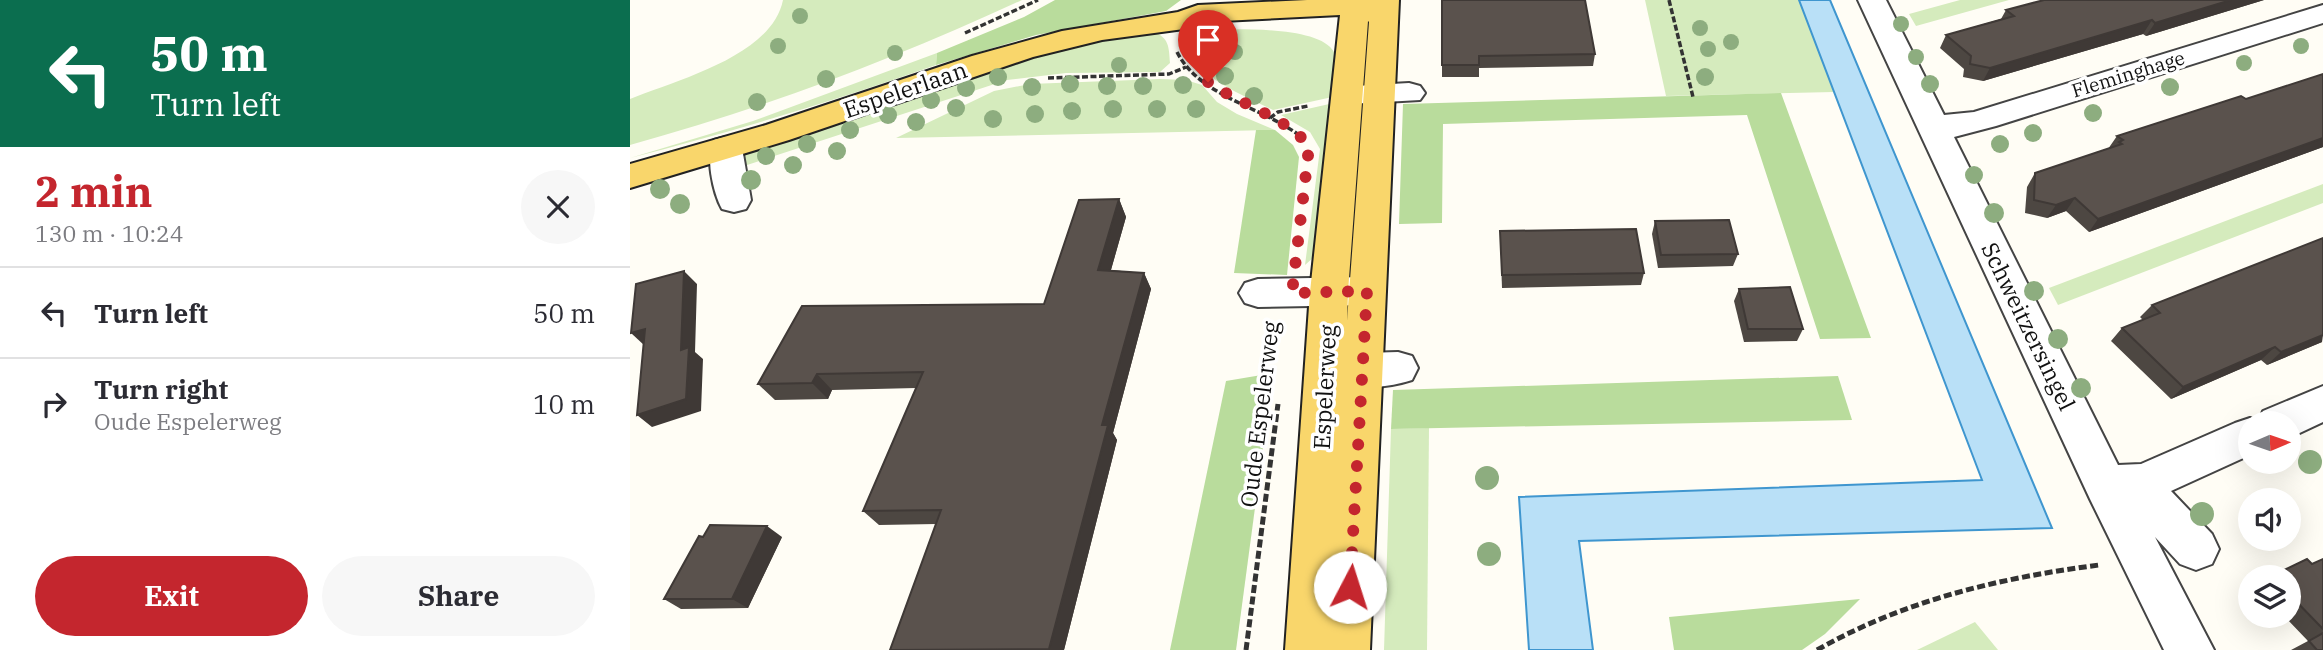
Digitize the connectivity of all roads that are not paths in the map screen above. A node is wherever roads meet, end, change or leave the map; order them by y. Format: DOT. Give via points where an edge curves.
graph roads {
  1 [pos="1872,0"];
  2 [pos="1367,10"];
  3 [pos="2323,14"];
  4 [pos="1379,93"];
  5 [pos="1932,126"];
  6 [pos="726,148"];
  7 [pos="630,176"];
  8 [pos="734,200"];
  9 [pos="1367,291"];
  10 [pos="1329,292"];
  11 [pos="1258,293"];
  12 [pos="1362,369"];
  13 [pos="2323,403"];
  14 [pos="2301,413"];
  15 [pos="2238,442"];
  16 [pos="2120,484"];
  17 [pos="2196,550"];
  18 [pos="1309,650"];
  19 [pos="1346,650"];
  20 [pos="2190,650"];
  1 -- 5 [label="street, Schweitzersingel"];
  2 -- 4 [label="main road, Espelerweg"];
  2 -- 6 [label="main road, Espelerlaan" via="1285,23 1195,24 1181,32 1104,30 1028,48"];
  3 -- 5 [label="street, Fleminghage" via="1985,119 1960,126"];
  4 -- 9 [label="main road, Espelerweg"];
  4 -- 10 [label="main road, Espelerweg"];
  5 -- 16 [label="street, Schweitzersingel"];
  6 -- 7 [label="main road, Espelerlaan"];
  6 -- 8 [label="street"];
  9 -- 10 [label="street"];
  9 -- 12 [label="main road, Espelerweg"];
  10 -- 11 [label="street"];
  10 -- 12 [label="main road, Espelerweg"];
  12 -- 18 [label="main road, Espelerweg"];
  12 -- 19 [label="main road, Espelerweg"];
  13 -- 14 [label="street"];
  15 -- 16 [label="street" via="2165,475"];
  16 -- 17 [label="street"];
  16 -- 20 [label="street, Schweitzersingel"];
}
